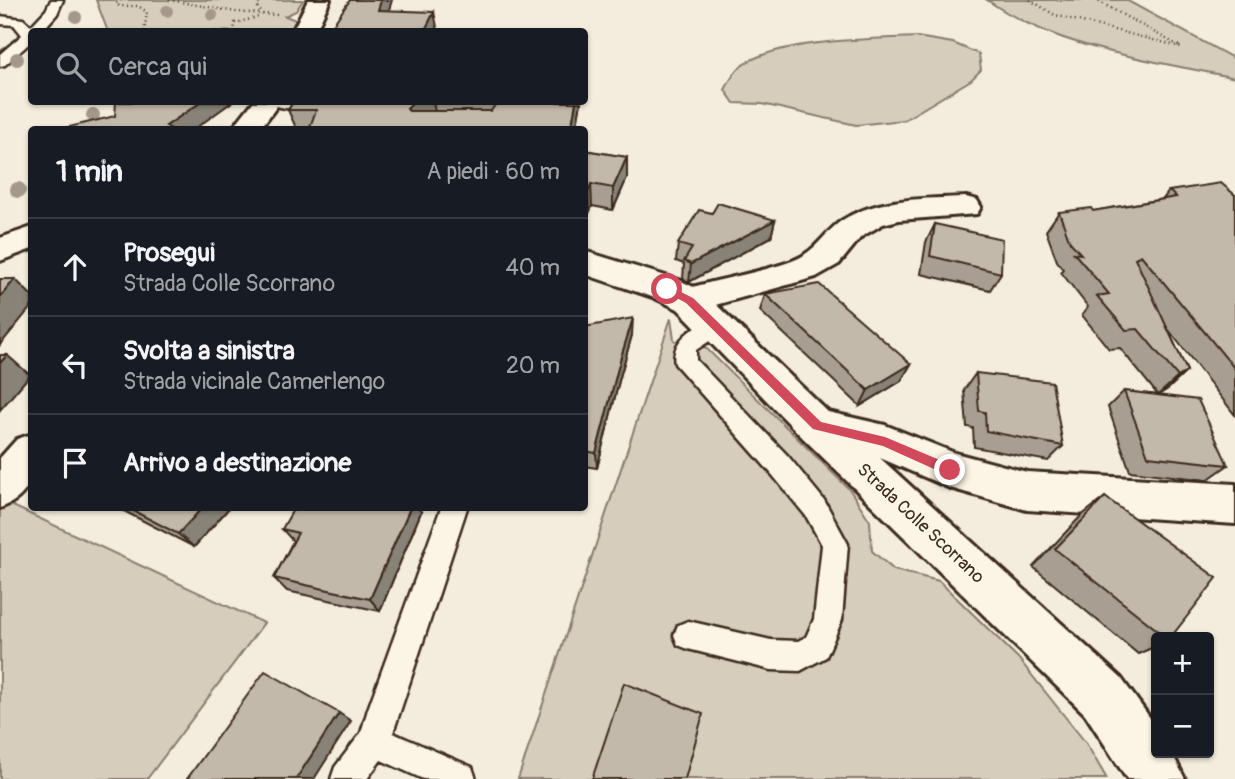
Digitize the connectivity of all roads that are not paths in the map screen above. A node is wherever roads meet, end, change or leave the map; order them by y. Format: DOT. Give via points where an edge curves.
graph roads {
  1 [pos="57,0"];
  2 [pos="319,0"];
  3 [pos="0,20"];
  4 [pos="28,28"];
  5 [pos="36,28"];
  6 [pos="305,28"];
  7 [pos="28,36"];
  8 [pos="0,62"];
  9 [pos="265,105"];
  10 [pos="293,105"];
  11 [pos="337,106"];
  12 [pos="247,126"];
  13 [pos="967,207"];
  14 [pos="28,239"];
  15 [pos="0,250"];
  16 [pos="588,263"];
  17 [pos="690,300"];
  18 [pos="716,326"];
  19 [pos="817,426"];
  20 [pos="28,456"];
  21 [pos="0,489"];
  22 [pos="1235,504"];
  23 [pos="453,511"];
  24 [pos="688,635"];
  25 [pos="375,741"];
  26 [pos="347,779"];
  27 [pos="460,779"];
  28 [pos="1157,779"];
  1 -- 5 [label="lane"];
  2 -- 6 [label="street"];
  3 -- 4 [label="lane" via="19,22"];
  7 -- 8 [label="lane"];
  9 -- 12 [label="street"];
  10 -- 11 [label="lane"];
  13 -- 17 [label="street" via="899,210 872,217 850,230 827,256 804,269"];
  14 -- 15 [label="street"];
  16 -- 17 [label="street, Strada Colle Scorrano"];
  17 -- 18 [label="street, Strada Colle Scorrano"];
  18 -- 19 [label="street, Strada Colle Scorrano"];
  18 -- 24 [label="lane" via="687,345 686,364 816,508 835,544 833,569 828,620 816,647 800,656 771,655"];
  19 -- 22 [label="street" via="885,442 950,470 1027,491"];
  19 -- 28 [label="street, Strada Colle Scorrano" via="1103,696"];
  20 -- 21 [label="street"];
  23 -- 25 [label="lane"];
  25 -- 26 [label="lane"];
  25 -- 27 [label="lane"];
}
